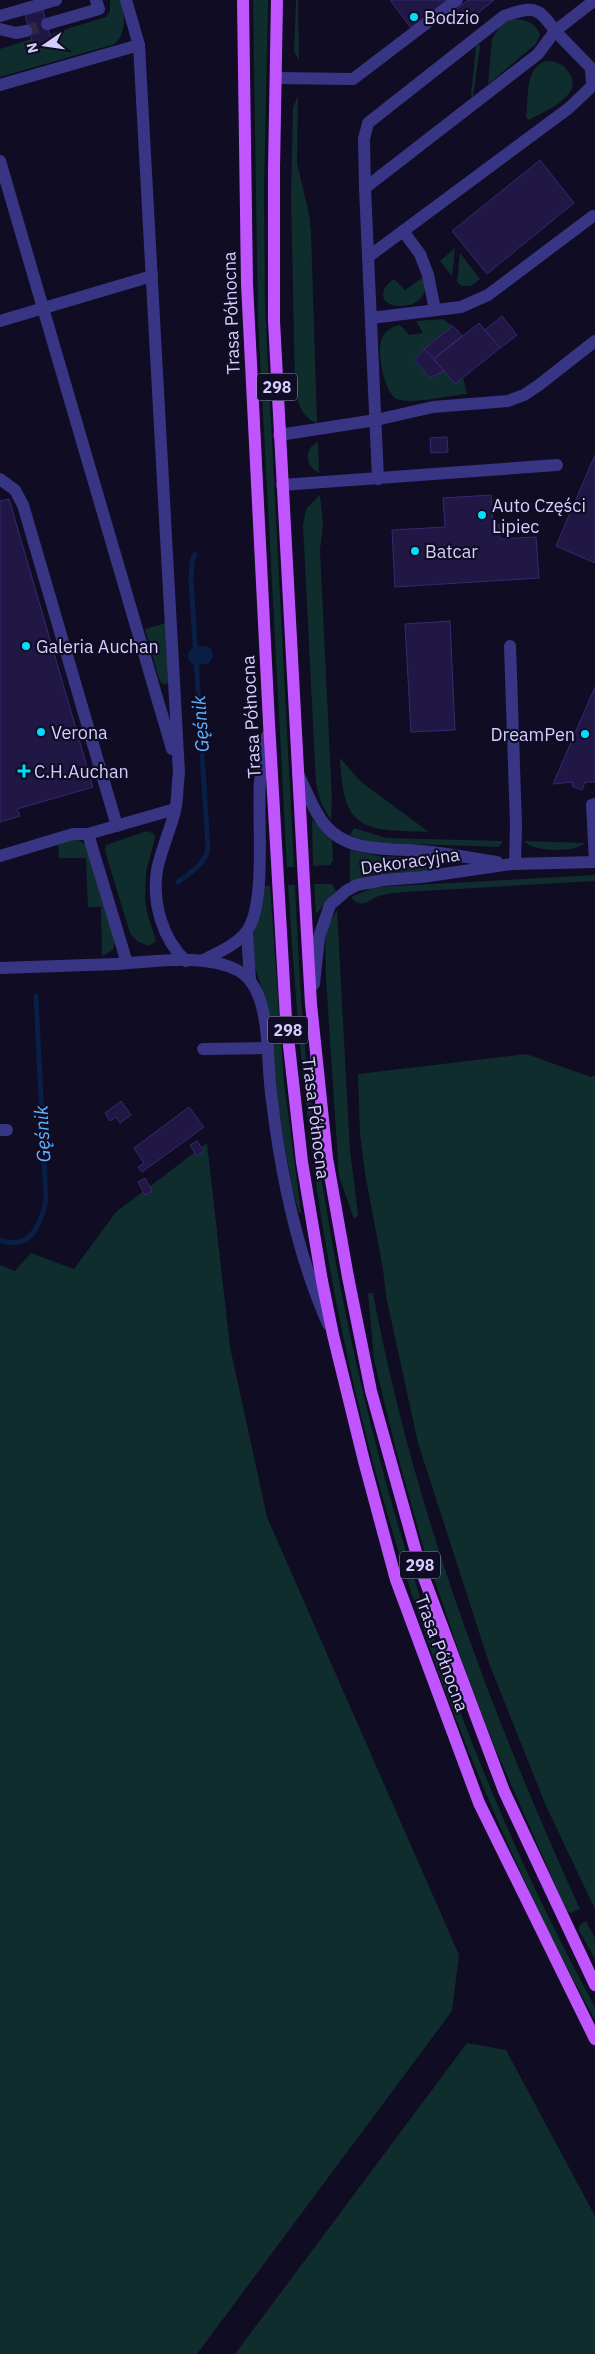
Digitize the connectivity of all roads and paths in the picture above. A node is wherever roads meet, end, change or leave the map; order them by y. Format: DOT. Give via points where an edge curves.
graph roads {
  1 [pos="56,0"];
  2 [pos="96,0"];
  3 [pos="126,0"];
  4 [pos="243,0"];
  5 [pos="277,0"];
  6 [pos="457,0"];
  7 [pos="595,0"];
  8 [pos="0,16"];
  9 [pos="47,24"];
  10 [pos="0,29"];
  11 [pos="26,31"];
  12 [pos="555,31"];
  13 [pos="139,44"];
  14 [pos="276,78"];
  15 [pos="0,85"];
  16 [pos="0,162"];
  17 [pos="365,188"];
  18 [pos="593,216"];
  19 [pos="403,231"];
  20 [pos="368,257"];
  21 [pos="152,276"];
  22 [pos="43,308"];
  23 [pos="435,310"];
  24 [pos="371,318"];
  25 [pos="0,321"];
  26 [pos="595,341"];
  27 [pos="376,420"];
  28 [pos="280,435"];
  29 [pos="557,465"];
  30 [pos="378,478"];
  31 [pos="0,479"];
  32 [pos="282,485"];
  33 [pos="510,646"];
  34 [pos="269,723"];
  35 [pos="178,773"];
  36 [pos="298,773"];
  37 [pos="595,804"];
  38 [pos="175,809"];
  39 [pos="117,826"];
  40 [pos="88,834"];
  41 [pos="0,856"];
  42 [pos="595,862"];
  43 [pos="514,864"];
  44 [pos="247,932"];
  45 [pos="202,960"];
  46 [pos="186,961"];
  47 [pos="126,963"];
  48 [pos="1,968"];
  49 [pos="250,980"];
  50 [pos="312,1004"];
  51 [pos="268,1048"];
  52 [pos="203,1049"];
  53 [pos="333,1335"];
  54 [pos="595,1985"];
  55 [pos="595,2039"];
  1 -- 8 [label="street"];
  2 -- 9 [label="street" via="98,9"];
  3 -- 13 [label="street"];
  4 -- 34 [label="main road, Trasa Północna / 298" via="247,284"];
  5 -- 14 [label="main road, Trasa Północna / 298"];
  6 -- 14 [label="street" via="354,79"];
  7 -- 12 [label="street"];
  10 -- 11 [label="street" via="16,33"];
  12 -- 17 [label="street" via="538,54"];
  12 -- 17 [label="street" via="543,14 525,9 504,16 368,124 364,139"];
  12 -- 19 [label="street" via="591,68 592,86 570,108"];
  13 -- 15 [label="street"];
  13 -- 21 [label="street"];
  14 -- 28 [label="main road, Trasa Północna / 298" via="273,259"];
  16 -- 22 [label="street"];
  17 -- 20 [label="street"];
  18 -- 23 [label="street" via="488,295 461,307"];
  19 -- 20 [label="street"];
  19 -- 23 [label="street" via="420,254"];
  20 -- 24 [label="street"];
  21 -- 22 [label="street"];
  21 -- 35 [label="street"];
  22 -- 25 [label="street"];
  22 -- 35 [label="street"];
  23 -- 24 [label="street"];
  24 -- 27 [label="street"];
  26 -- 27 [label="street" via="516,398 433,407"];
  27 -- 28 [label="street"];
  27 -- 30 [label="street"];
  28 -- 32 [label="main road, Trasa Północna / 298"];
  29 -- 30 [label="street"];
  30 -- 32 [label="street"];
  31 -- 39 [label="street" via="15,490 23,505"];
  32 -- 36 [label="main road, Trasa Północna / 298"];
  33 -- 43 [label="street" via="516,825"];
  34 -- 44 [label="street" via="260,782 258,889"];
  34 -- 53 [label="main road, Trasa Północna / 298" via="286,1019 302,1162"];
  35 -- 38 [label="street"];
  36 -- 43 [label="street, Dekoracyjna" via="324,824 339,837 381,850 421,851"];
  36 -- 50 [label="main road, Trasa Północna / 298"];
  37 -- 42 [label="street" via="592,804"];
  38 -- 39 [label="street"];
  38 -- 46 [label="street" via="157,870 156,898 162,926 175,951"];
  39 -- 40 [label="street"];
  40 -- 41 [label="street" via="73,834"];
  40 -- 47 [label="street"];
  42 -- 43 [label="street, Dekoracyjna"];
  43 -- 50 [label="street, Dekoracyjna" via="383,880 357,885 346,891 330,905 319,937"];
  44 -- 45 [label="street" via="224,950"];
  44 -- 49 [label="street"];
  45 -- 46 [label="street"];
  45 -- 49 [label="street" via="238,970"];
  46 -- 47 [label="street"];
  47 -- 48 [label="street"];
  49 -- 51 [label="street" via="260,1003"];
  50 -- 54 [label="main road, Trasa Północna / 298" via="327,1158 348,1277 371,1391 421,1570 504,1791"];
  51 -- 52 [label="street"];
  51 -- 53 [label="street" via="278,1148 290,1202 312,1287"];
  53 -- 55 [label="main road, Trasa Północna / 298" via="396,1580 479,1803"];
}
